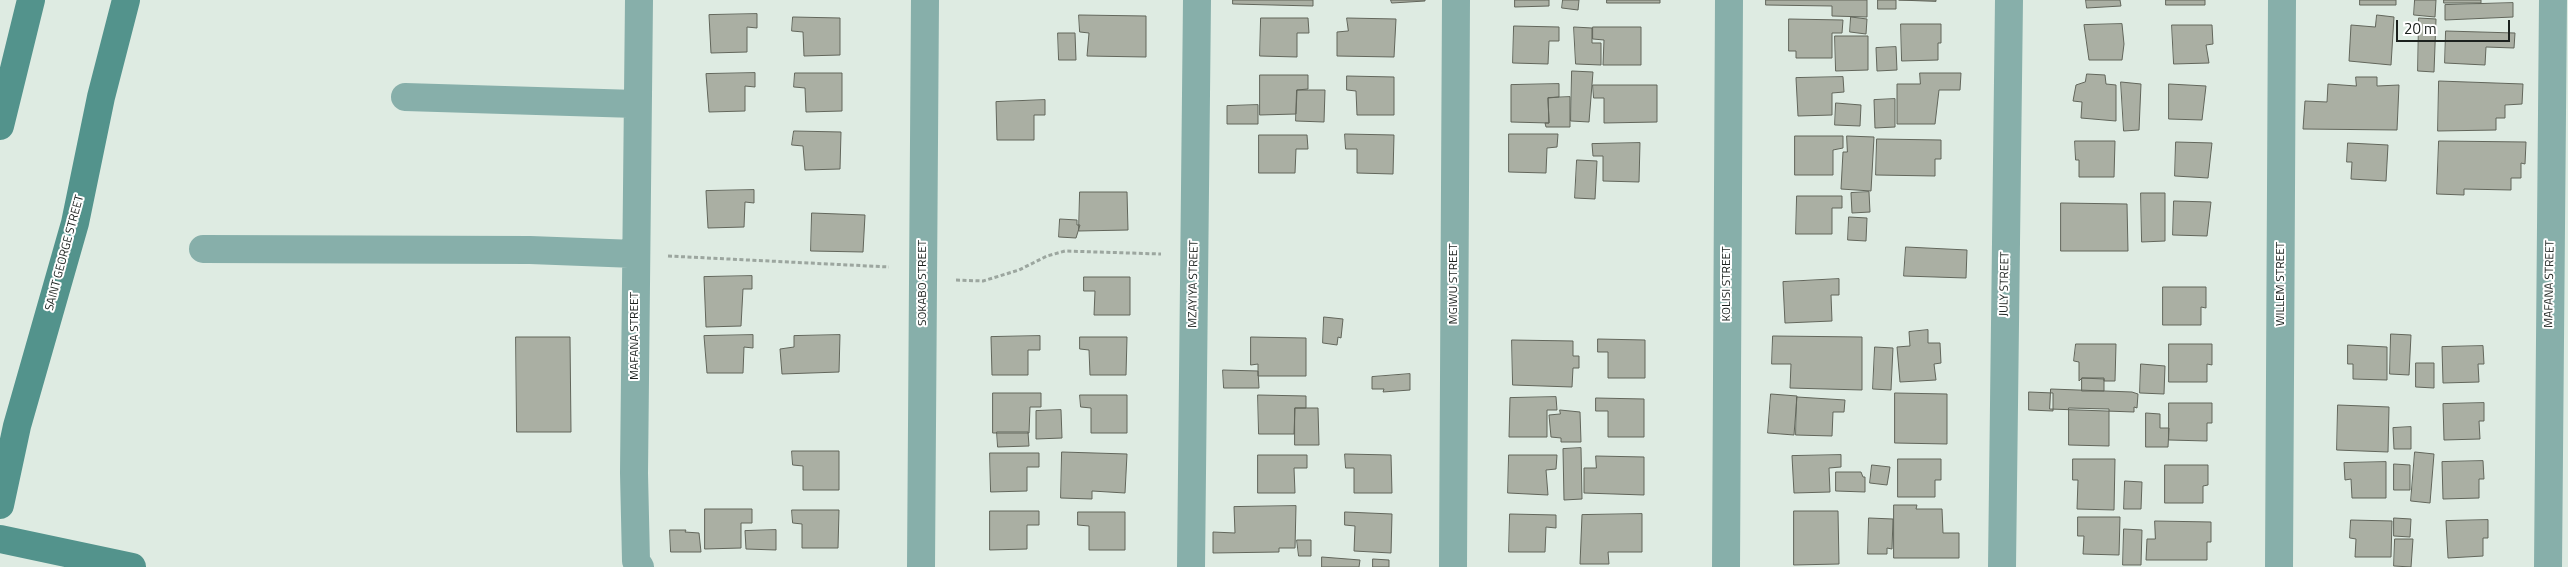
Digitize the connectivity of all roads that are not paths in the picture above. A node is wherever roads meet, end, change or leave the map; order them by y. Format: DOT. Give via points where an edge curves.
graph roads {
  1 [pos="31,0"];
  2 [pos="126,0"];
  3 [pos="639,0"];
  4 [pos="925,0"];
  5 [pos="1197,0"];
  6 [pos="1456,0"];
  7 [pos="1729,0"];
  8 [pos="2009,0"];
  9 [pos="2282,0"];
  10 [pos="2553,0"];
  11 [pos="405,97"];
  12 [pos="636,104"];
  13 [pos="0,126"];
  14 [pos="203,249"];
  15 [pos="635,254"];
  16 [pos="0,505"];
  17 [pos="0,539"];
  18 [pos="132,567"];
  19 [pos="640,567"];
  20 [pos="921,567"];
  21 [pos="1191,567"];
  22 [pos="1453,567"];
  23 [pos="1726,567"];
  24 [pos="2002,567"];
  25 [pos="2279,567"];
  26 [pos="2548,567"];
  1 -- 13 [label="main road"];
  2 -- 16 [label="main road, SAINT GEORGE STREET" via="101,97 75,223 17,426"];
  3 -- 12 [label="street, MAFANA STREET"];
  4 -- 20 [label="street, SOKABO STREET"];
  5 -- 21 [label="street, MZAYIYA STREET"];
  6 -- 22 [label="street, MGIWU STREET"];
  7 -- 23 [label="street, KOLISI STREET"];
  8 -- 24 [label="street, JULY STREET"];
  9 -- 25 [label="street, WILLEM STREET"];
  10 -- 26 [label="street, MAFANA STREET"];
  11 -- 12 [label="street"];
  12 -- 15 [label="street, MAFANA STREET"];
  14 -- 15 [label="street" via="530,250"];
  15 -- 19 [label="street, MAFANA STREET" via="634,473 636,561"];
  17 -- 18 [label="main road"];
}
